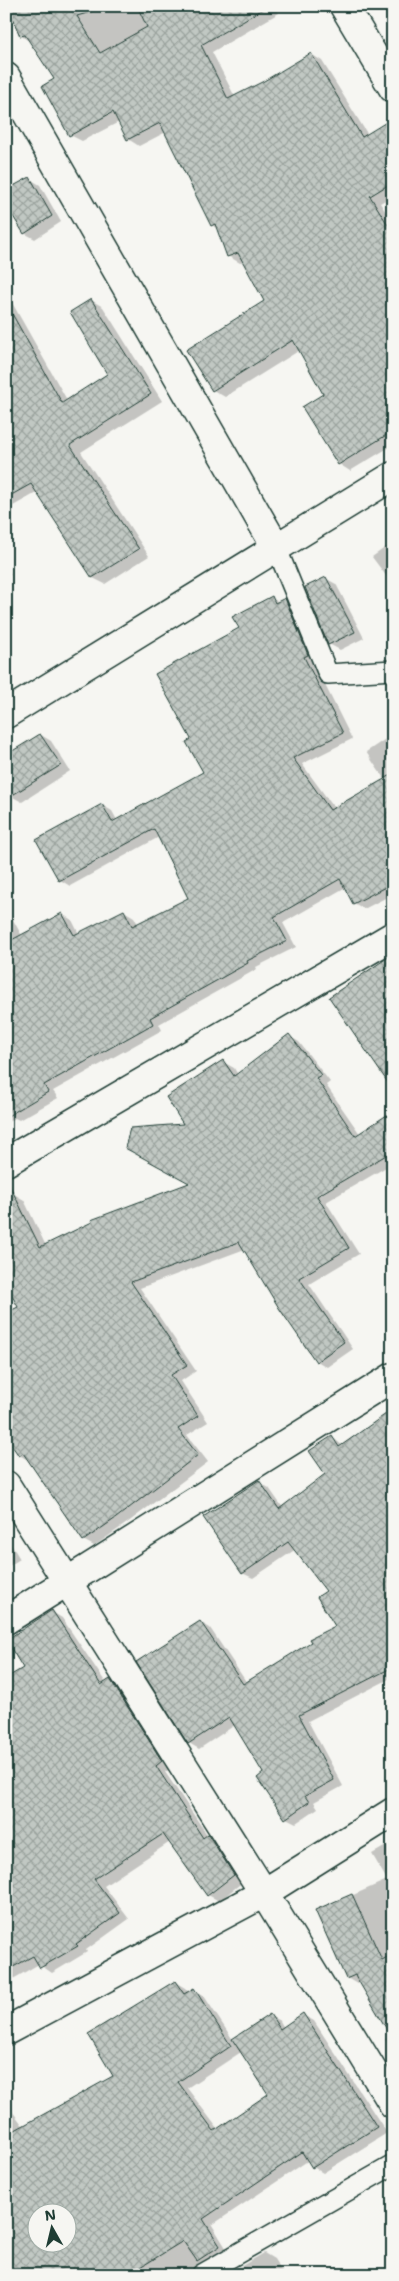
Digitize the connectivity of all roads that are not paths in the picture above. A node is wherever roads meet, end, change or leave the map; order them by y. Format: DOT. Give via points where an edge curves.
graph roads {
  1 [pos="344,6"];
  2 [pos="6,77"];
  3 [pos="393,88"];
  4 [pos="393,476"];
  5 [pos="276,549"];
  6 [pos="393,670"];
  7 [pos="6,714"];
  8 [pos="393,936"];
  9 [pos="6,1162"];
  10 [pos="393,1378"];
  11 [pos="6,1485"];
  12 [pos="68,1583"];
  13 [pos="6,1620"];
  14 [pos="393,1812"];
  15 [pos="264,1894"];
  16 [pos="6,2031"];
  17 [pos="393,2104"];
  18 [pos="393,2165"];
  19 [pos="202,2274"];
  1 -- 3 [label="street"];
  2 -- 5 [label="street"];
  4 -- 5 [label="street"];
  5 -- 6 [label="lane" via="328,674"];
  5 -- 7 [label="street"];
  8 -- 9 [label="street"];
  10 -- 12 [label="street"];
  11 -- 12 [label="street"];
  12 -- 13 [label="street"];
  12 -- 15 [label="street"];
  14 -- 15 [label="street"];
  15 -- 16 [label="street"];
  15 -- 17 [label="street"];
  18 -- 19 [label="lane"];
}
